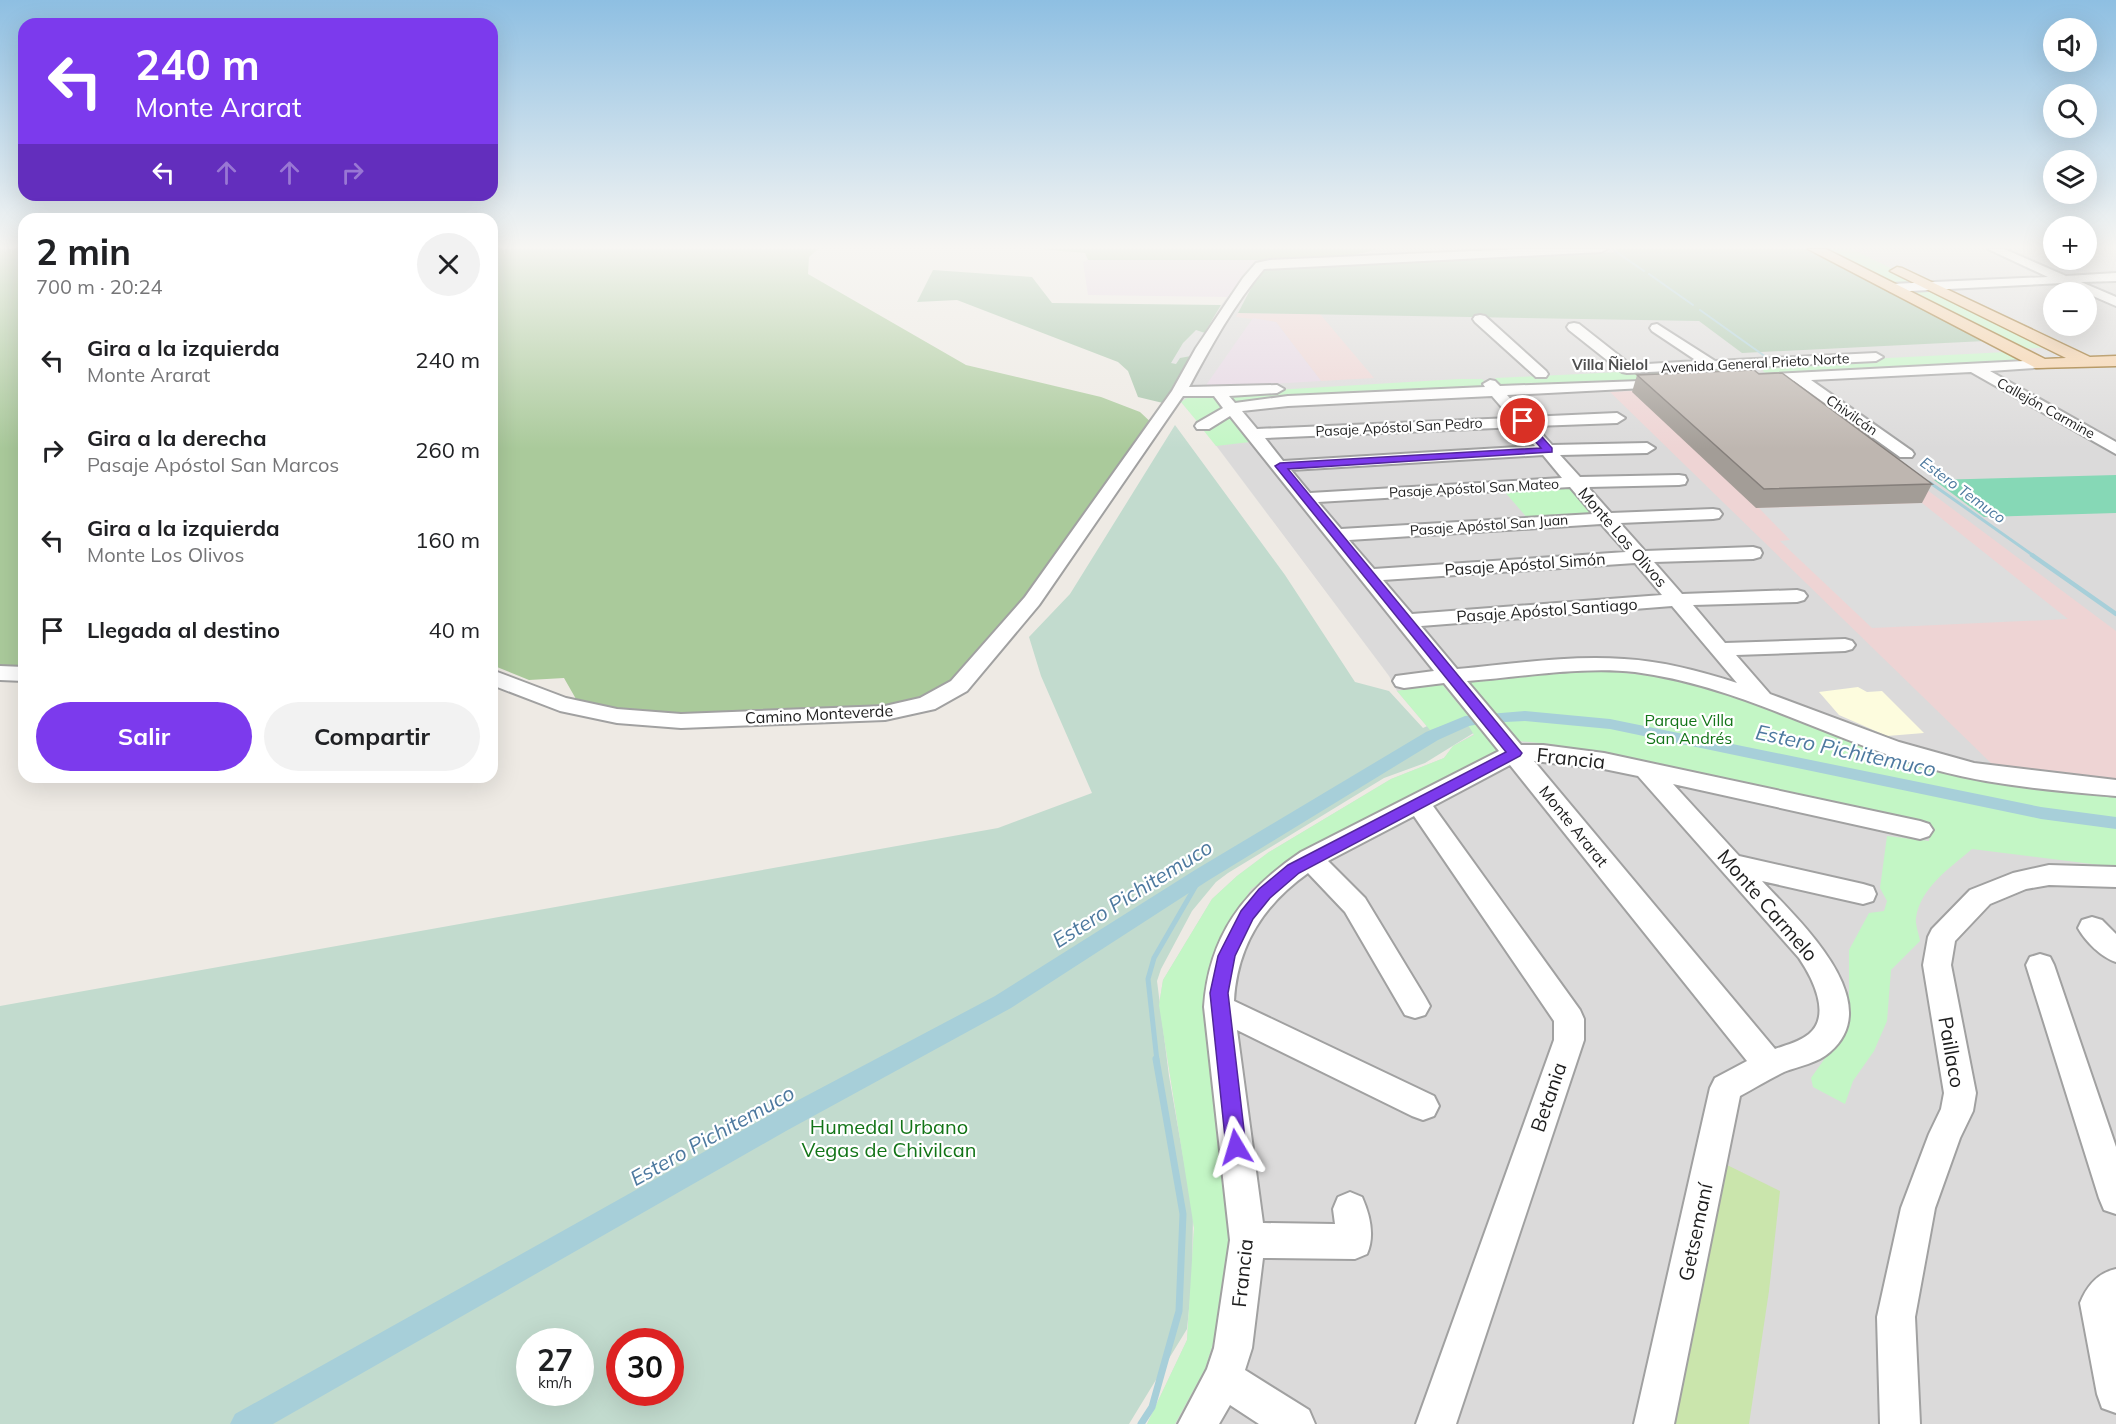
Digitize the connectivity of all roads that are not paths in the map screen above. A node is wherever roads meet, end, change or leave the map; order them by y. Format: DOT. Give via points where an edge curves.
graph roads {
  1 [pos="1225,315"];
  2 [pos="1945,315"];
  3 [pos="1990,315"];
  4 [pos="1480,318"];
  5 [pos="1574,327"];
  6 [pos="1657,328"];
  7 [pos="2116,346"];
  8 [pos="2060,349"];
  9 [pos="2016,351"];
  10 [pos="1993,352"];
  11 [pos="1888,357"];
  12 [pos="2116,361"];
  13 [pos="1772,362"];
  14 [pos="2088,362"];
  15 [pos="2042,364"];
  16 [pos="1712,365"];
  17 [pos="1974,368"];
  18 [pos="1628,369"];
  19 [pos="1606,370"];
  20 [pos="1797,376"];
  21 [pos="1484,378"];
  22 [pos="1768,378"];
  23 [pos="1744,379"];
  24 [pos="1678,382"];
  25 [pos="1497,391"];
  26 [pos="1218,392"];
  27 [pos="1174,398"];
  28 [pos="1233,408"];
  29 [pos="1617,418"];
  30 [pos="1523,421"];
  31 [pos="1203,426"];
  32 [pos="1254,434"];
  33 [pos="1647,448"];
  34 [pos="2116,449"];
  35 [pos="1548,450"];
  36 [pos="1906,454"];
  37 [pos="1280,466"];
  38 [pos="1679,480"];
  39 [pos="1576,482"];
  40 [pos="1306,498"];
  41 [pos="1713,514"];
  42 [pos="1607,518"];
  43 [pos="1337,535"];
  44 [pos="1753,554"];
  45 [pos="1640,557"];
  46 [pos="1369,575"];
  47 [pos="1797,596"];
  48 [pos="1677,600"];
  49 [pos="1406,621"];
  50 [pos="1845,645"];
  51 [pos="1720,649"];
  52 [pos="0,673"];
  53 [pos="18,674"];
  54 [pos="1449,674"];
  55 [pos="498,679"];
  56 [pos="1404,681"];
  57 [pos="1762,698"];
  58 [pos="1515,753"];
  59 [pos="1645,769"];
  60 [pos="2116,788"];
  61 [pos="1417,802"];
  62 [pos="1920,830"];
  63 [pos="1310,859"];
  64 [pos="1732,864"];
  65 [pos="2116,877"];
  66 [pos="1863,894"];
  67 [pos="2040,965"];
  68 [pos="1415,1006"];
  69 [pos="1219,1007"];
  70 [pos="1769,1065"];
  71 [pos="1423,1106"];
  72 [pos="2116,1198"];
  73 [pos="1350,1209"];
  74 [pos="1248,1240"];
  75 [pos="2116,1287"];
  76 [pos="1222,1378"];
  77 [pos="2116,1394"];
  78 [pos="1198,1424"];
  79 [pos="1294,1424"];
  80 [pos="1436,1424"];
  81 [pos="1654,1424"];
  82 [pos="1900,1424"];
  1 -- 27 [label="street, Camino Monteverde"];
  2 -- 9 [label="main road"];
  3 -- 8 [label="main road"];
  4 -- 21 [label="street" via="1546,374"];
  5 -- 18 [label="street"];
  6 -- 16 [label="street"];
  7 -- 8 [label="main road"];
  8 -- 9 [label="main road"];
  8 -- 14 [label="main road"];
  9 -- 10 [label="street"];
  9 -- 15 [label="main road"];
  11 -- 13 [label="street, Avenida General Prieto Norte"];
  12 -- 14 [label="main road, Avenida General Prieto Norte"];
  13 -- 16 [label="street, Avenida General Prieto Norte"];
  13 -- 22 [label="street" via="1758,369"];
  14 -- 15 [label="main road, Avenida General Prieto Norte"];
  15 -- 17 [label="street, Avenida General Prieto Norte"];
  16 -- 18 [label="street, Avenida General Prieto Norte"];
  17 -- 20 [label="street, Avenida General Prieto Norte"];
  17 -- 34 [label="street, Callejón Carmine"];
  18 -- 19 [label="street, Avenida General Prieto Norte"];
  20 -- 22 [label="street, Avenida General Prieto Norte"];
  20 -- 36 [label="street, Chivilcán"];
  21 -- 25 [label="street, Monte Los Olivos"];
  21 -- 26 [label="street"];
  22 -- 23 [label="street, Avenida General Prieto Norte"];
  24 -- 25 [label="street, Avenida General Prieto Norte"];
  25 -- 28 [label="street, Avenida General Prieto Norte" via="1288,401"];
  25 -- 30 [label="street, Monte Los Olivos"];
  26 -- 27 [label="street"];
  26 -- 28 [label="street, Monte Ararat"];
  27 -- 55 [label="street, Camino Monteverde" via="1032,601 959,686 927,704 885,713 681,721 617,716 560,704"];
  28 -- 31 [label="street, Avenida General Prieto Norte"];
  28 -- 32 [label="street, Monte Ararat"];
  29 -- 30 [label="street, Pasaje Apóstol San Pedro"];
  30 -- 32 [label="street, Pasaje Apóstol San Pedro"];
  30 -- 35 [label="street, Monte Los Olivos"];
  32 -- 37 [label="street, Monte Ararat"];
  33 -- 35 [label="street"];
  35 -- 37 [label="street"];
  35 -- 39 [label="street, Monte Los Olivos"];
  37 -- 40 [label="street, Monte Ararat"];
  38 -- 39 [label="street, Pasaje Apóstol San Mateo"];
  39 -- 40 [label="street, Pasaje Apóstol San Mateo"];
  39 -- 42 [label="street, Monte Los Olivos"];
  40 -- 43 [label="street, Monte Ararat"];
  41 -- 42 [label="street, Pasaje Apóstol San Juan"];
  42 -- 43 [label="street, Pasaje Apóstol San Juan"];
  42 -- 45 [label="street, Monte Los Olivos"];
  43 -- 46 [label="street, Monte Ararat"];
  44 -- 45 [label="street, Pasaje Apóstol Simón"];
  45 -- 46 [label="street, Pasaje Apóstol Simón"];
  45 -- 48 [label="street, Monte Los Olivos"];
  46 -- 49 [label="street, Monte Ararat"];
  47 -- 48 [label="street, Pasaje Apóstol Santiago"];
  48 -- 49 [label="street, Pasaje Apóstol Santiago"];
  48 -- 51 [label="street, Monte Los Olivos"];
  49 -- 54 [label="street, Monte Ararat"];
  50 -- 51 [label="street"];
  51 -- 57 [label="street, Monte Los Olivos"];
  52 -- 53 [label="street"];
  54 -- 56 [label="street"];
  54 -- 57 [label="street" via="1601,664 1634,666 1698,677"];
  54 -- 58 [label="street, Monte Ararat"];
  57 -- 60 [label="street" via="1950,766 2021,779"];
  58 -- 59 [label="street, Francia" via="1543,753"];
  58 -- 61 [label="street, Francia"];
  58 -- 70 [label="street, Monte Ararat"];
  59 -- 62 [label="street, Francia"];
  59 -- 64 [label="street, Monte Carmelo"];
  61 -- 63 [label="street, Francia"];
  61 -- 80 [label="street, Betania" via="1569,1019 1569,1040"];
  63 -- 68 [label="street" via="1355,905"];
  63 -- 69 [label="street, Francia" via="1278,880 1247,916 1223,966"];
  64 -- 66 [label="street"];
  64 -- 70 [label="street, Monte Carmelo" via="1809,950 1824,973 1832,996 1832,1021 1821,1043"];
  65 -- 82 [label="street, Paillaco" via="2049,875 2022,880 1980,897 1942,937 1937,965 1960,1093 1957,1112 1918,1209 1896,1317"];
  67 -- 72 [label="street"];
  69 -- 71 [label="street"];
  69 -- 74 [label="street, Francia"];
  70 -- 81 [label="street, Getsemaní" via="1726,1088"];
  73 -- 74 [label="street" via="1355,1242"];
  74 -- 76 [label="street, Francia" via="1233,1348"];
  75 -- 77 [label="street" via="2098,1303"];
  76 -- 78 [label="street, Francia"];
  76 -- 79 [label="street"];
}
